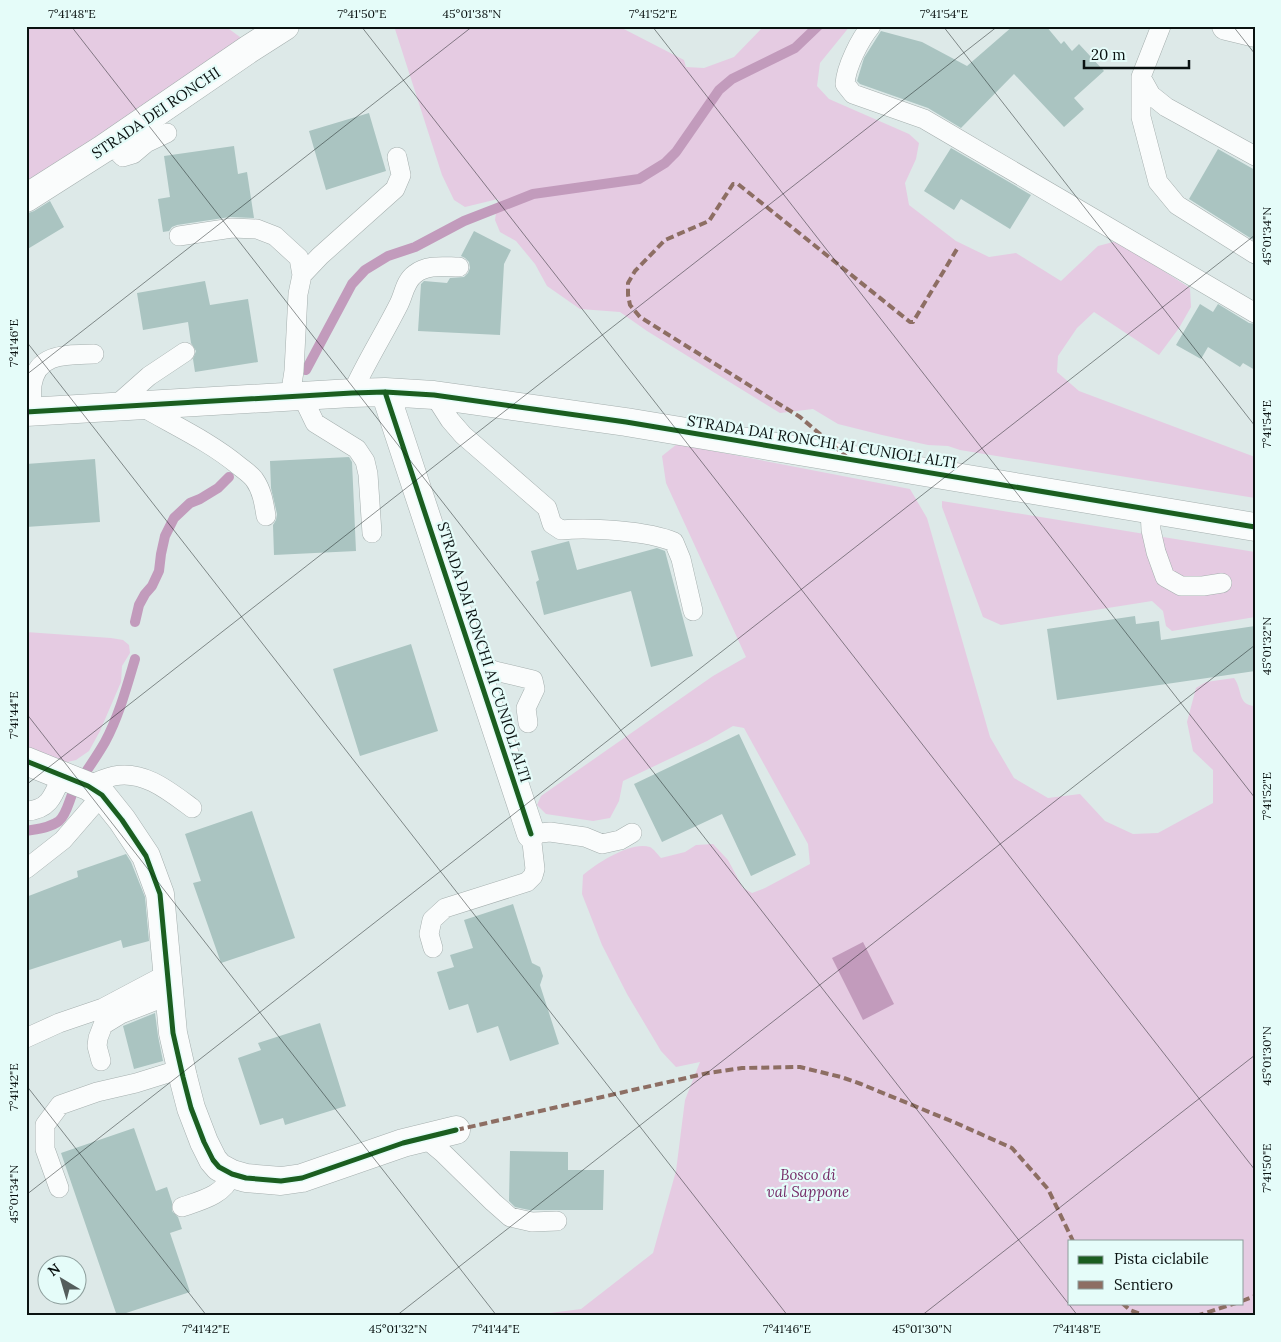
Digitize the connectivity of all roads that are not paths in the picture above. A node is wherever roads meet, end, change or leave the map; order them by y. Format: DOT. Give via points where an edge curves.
graph roads {
  1 [pos="285,26"];
  2 [pos="871,26"];
  3 [pos="1161,26"];
  4 [pos="1226,26"];
  5 [pos="1255,33"];
  6 [pos="1141,77"];
  7 [pos="167,133"];
  8 [pos="104,149"];
  9 [pos="397,156"];
  10 [pos="1255,156"];
  11 [pos="26,198"];
  12 [pos="179,236"];
  13 [pos="1255,254"];
  14 [pos="459,267"];
  15 [pos="302,275"];
  16 [pos="1255,313"];
  17 [pos="185,352"];
  18 [pos="94,354"];
  19 [pos="352,392"];
  20 [pos="385,392"];
  21 [pos="434,395"];
  22 [pos="296,396"];
  23 [pos="126,406"];
  24 [pos="29,412"];
  25 [pos="1150,509"];
  26 [pos="266,516"];
  27 [pos="1255,527"];
  28 [pos="372,533"];
  29 [pos="1222,583"];
  30 [pos="693,611"];
  31 [pos="475,664"];
  32 [pos="528,723"];
  33 [pos="26,761"];
  34 [pos="81,784"];
  35 [pos="192,808"];
  36 [pos="26,811"];
  37 [pos="632,833"];
  38 [pos="531,834"];
  39 [pos="26,870"];
  40 [pos="433,948"];
  41 [pos="169,984"];
  42 [pos="26,1038"];
  43 [pos="101,1061"];
  44 [pos="182,1069"];
  45 [pos="456,1130"];
  46 [pos="425,1138"];
  47 [pos="232,1174"];
  48 [pos="59,1188"];
  49 [pos="182,1207"];
  50 [pos="557,1221"];
  1 -- 8 [label="street, STRADA DEI RONCHI"];
  2 -- 16 [label="lane" via="846,74 845,84 853,94 924,119"];
  3 -- 6 [label="lane"];
  4 -- 5 [label="street"];
  6 -- 10 [label="lane" via="1151,96 1166,107"];
  6 -- 13 [label="lane" via="1141,117 1158,182 1177,204"];
  7 -- 8 [label="lane" via="123,157 116,150"];
  8 -- 11 [label="street, STRADA DEI RONCHI"];
  9 -- 15 [label="lane" via="401,175 395,189"];
  12 -- 15 [label="lane" via="232,228 257,229 275,236 299,258"];
  14 -- 19 [label="lane" via="427,267 408,281 400,304"];
  15 -- 22 [label="lane" via="294,371"];
  17 -- 23 [label="lane" via="149,376"];
  18 -- 24 [label="lane" via="50,358 39,365 32,384"];
  19 -- 20 [label="street, STRADA DAI RONCHI AI CUNIOLI ALTI"];
  19 -- 22 [label="street, STRADA DAI RONCHI AI CUNIOLI ALTI"];
  20 -- 21 [label="street, STRADA DAI RONCHI AI CUNIOLI ALTI"];
  20 -- 31 [label="street, STRADA DAI RONCHI AI CUNIOLI ALTI"];
  21 -- 25 [label="street, STRADA DAI RONCHI AI CUNIOLI ALTI" via="626,422"];
  21 -- 30 [label="lane" via="463,435 546,508 552,524 561,530 580,528 643,534 661,536 674,542"];
  22 -- 23 [label="street, STRADA DAI RONCHI AI CUNIOLI ALTI"];
  22 -- 28 [label="lane" via="315,423 357,449 365,461"];
  23 -- 24 [label="street, STRADA DAI RONCHI AI CUNIOLI ALTI"];
  23 -- 26 [label="lane" via="192,435 229,458 253,478 263,496"];
  25 -- 27 [label="street, STRADA DAI RONCHI AI CUNIOLI ALTI"];
  25 -- 29 [label="lane" via="1151,530 1165,577 1181,586"];
  31 -- 32 [label="lane" via="533,680 535,689 526,708"];
  31 -- 38 [label="street, STRADA DAI RONCHI AI CUNIOLI ALTI"];
  33 -- 34 [label="street"];
  34 -- 35 [label="lane" via="114,776 138,776 150,779"];
  34 -- 36 [label="lane" via="35,810"];
  34 -- 39 [label="lane" via="63,840"];
  34 -- 41 [label="street" via="111,804 140,846 151,869 160,894"];
  37 -- 38 [label="lane" via="602,844 585,837 550,832"];
  38 -- 40 [label="lane" via="533,876 526,882 445,908 432,920 429,934"];
  41 -- 42 [label="lane"];
  41 -- 43 [label="lane" via="103,1025 97,1046"];
  41 -- 44 [label="street" via="173,1033"];
  44 -- 47 [label="street" via="191,1108 204,1142 219,1167"];
  44 -- 48 [label="lane" via="60,1105 45,1125 45,1149"];
  45 -- 46 [label="street"];
  46 -- 47 [label="street" via="302,1178 281,1181"];
  46 -- 50 [label="lane" via="510,1217 532,1222"];
  47 -- 49 [label="lane" via="228,1184 212,1197"];
}
